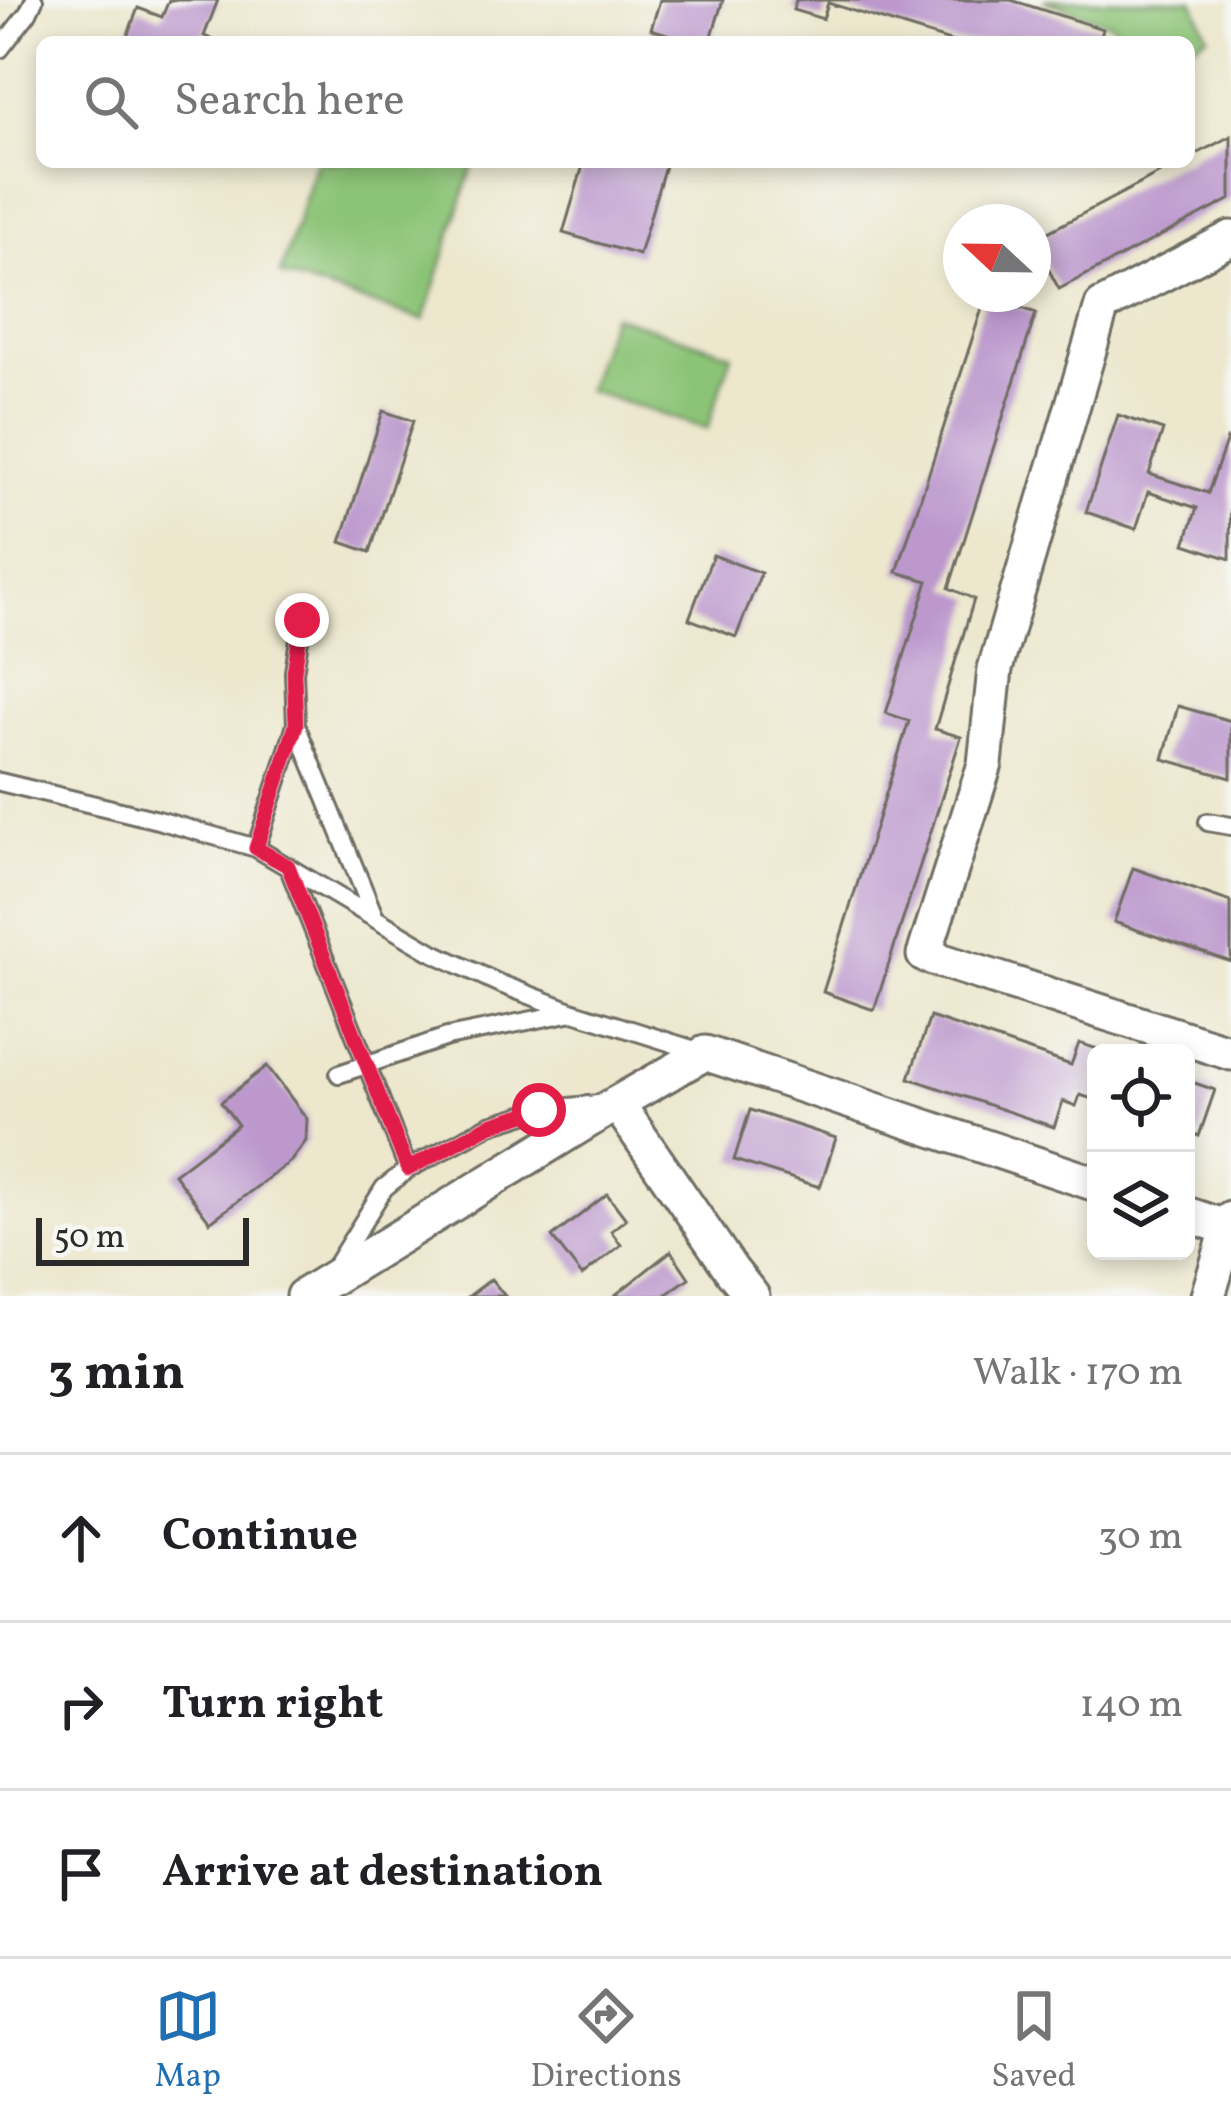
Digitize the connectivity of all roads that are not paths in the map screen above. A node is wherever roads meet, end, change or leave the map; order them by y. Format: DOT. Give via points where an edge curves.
graph roads {
  1 [pos="34,0"];
  2 [pos="0,50"];
  3 [pos="1231,238"];
  4 [pos="302,620"];
  5 [pos="296,725"];
  6 [pos="0,782"];
  7 [pos="1208,821"];
  8 [pos="1231,826"];
  9 [pos="256,848"];
  10 [pos="288,866"];
  11 [pos="375,919"];
  12 [pos="574,1012"];
  13 [pos="705,1053"];
  14 [pos="1231,1053"];
  15 [pos="365,1064"];
  16 [pos="339,1073"];
  17 [pos="617,1103"];
  18 [pos="408,1169"];
  19 [pos="1087,1181"];
  20 [pos="1195,1216"];
  21 [pos="1230,1223"];
  22 [pos="315,1287"];
  23 [pos="752,1296"];
  24 [pos="1208,1296"];
  1 -- 2 [label="lane"];
  3 -- 14 [label="street" via="1102,306 994,669 985,764 924,955"];
  4 -- 5 [label="lane"];
  5 -- 9 [label="lane"];
  5 -- 11 [label="lane"];
  6 -- 9 [label="lane"];
  7 -- 8 [label="lane"];
  9 -- 10 [label="lane"];
  10 -- 11 [label="lane"];
  10 -- 15 [label="lane"];
  11 -- 12 [label="lane"];
  12 -- 13 [label="lane"];
  12 -- 15 [label="lane" via="447,1036"];
  13 -- 17 [label="street"];
  13 -- 19 [label="street"];
  15 -- 16 [label="lane"];
  15 -- 18 [label="lane"];
  17 -- 18 [label="lane" via="539,1110 490,1125"];
  17 -- 22 [label="street"];
  17 -- 23 [label="street"];
  18 -- 22 [label="lane" via="384,1188"];
  20 -- 21 [label="street"];
  21 -- 24 [label="street"];
}
